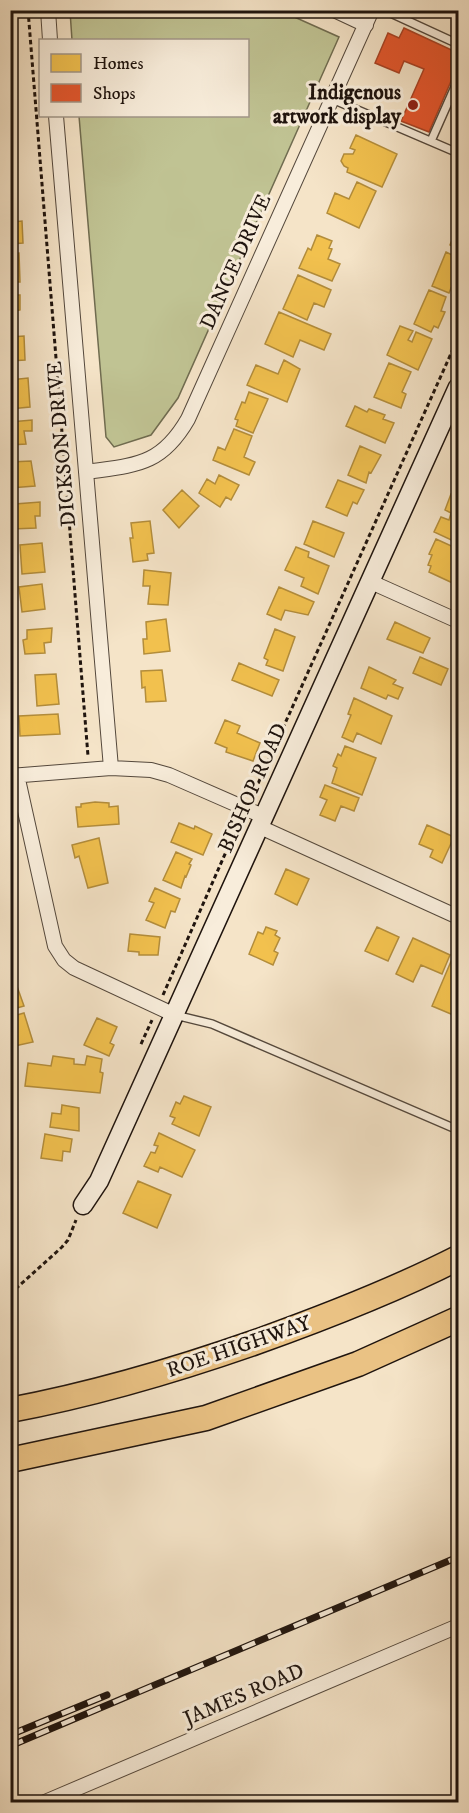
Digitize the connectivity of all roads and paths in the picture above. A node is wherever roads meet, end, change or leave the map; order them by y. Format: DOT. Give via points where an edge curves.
graph roads {
  1 [pos="28,10"];
  2 [pos="48,10"];
  3 [pos="334,10"];
  4 [pos="372,10"];
  5 [pos="384,10"];
  6 [pos="366,25"];
  7 [pos="50,39"];
  8 [pos="459,44"];
  9 [pos="459,80"];
  10 [pos="332,99"];
  11 [pos="56,117"];
  12 [pos="431,141"];
  13 [pos="459,153"];
  14 [pos="459,338"];
  15 [pos="459,387"];
  16 [pos="86,472"];
  17 [pos="370,582"];
  18 [pos="459,621"];
  19 [pos="88,756"];
  20 [pos="111,768"];
  21 [pos="14,775"];
  22 [pos="251,799"];
  23 [pos="241,818"];
  24 [pos="262,822"];
  25 [pos="459,916"];
  26 [pos="158,1007"];
  27 [pos="175,1015"];
  28 [pos="459,1130"];
  29 [pos="83,1205"];
  30 [pos="459,1258"];
  31 [pos="10,1294"];
  32 [pos="459,1319"];
  33 [pos="10,1410"];
  34 [pos="10,1460"];
  35 [pos="459,1626"];
  36 [pos="45,1803"];
  1 -- 19 [label="path"];
  2 -- 7 [label="street"];
  3 -- 6 [label="street"];
  4 -- 6 [label="street, DANCE DRIVE"];
  5 -- 8 [label="lane"];
  6 -- 10 [label="street, DANCE DRIVE"];
  9 -- 12 [label="lane"];
  10 -- 12 [label="lane"];
  10 -- 16 [label="street, DANCE DRIVE" via="177,438 149,460"];
  11 -- 16 [label="street, DICKSON DRIVE"];
  12 -- 13 [label="lane"];
  14 -- 22 [label="path"];
  15 -- 17 [label="street, BISHOP ROAD"];
  16 -- 20 [label="street, DICKSON DRIVE"];
  17 -- 18 [label="street"];
  17 -- 24 [label="street, BISHOP ROAD"];
  20 -- 21 [label="street"];
  20 -- 24 [label="street" via="169,775"];
  21 -- 26 [label="street" via="56,946 64,960 88,976"];
  23 -- 26 [label="path"];
  24 -- 25 [label="street"];
  24 -- 27 [label="street, BISHOP ROAD"];
  26 -- 27 [label="street"];
  27 -- 28 [label="lane" via="212,1024"];
  27 -- 29 [label="street, BISHOP ROAD" via="99,1181"];
  29 -- 31 [label="path" via="68,1240"];
  30 -- 33 [label="highway, ROE HIGHWAY" via="335,1314 181,1368"];
  32 -- 34 [label="highway" via="358,1364 206,1418"];
  35 -- 36 [label="street, JAMES ROAD"];
}
